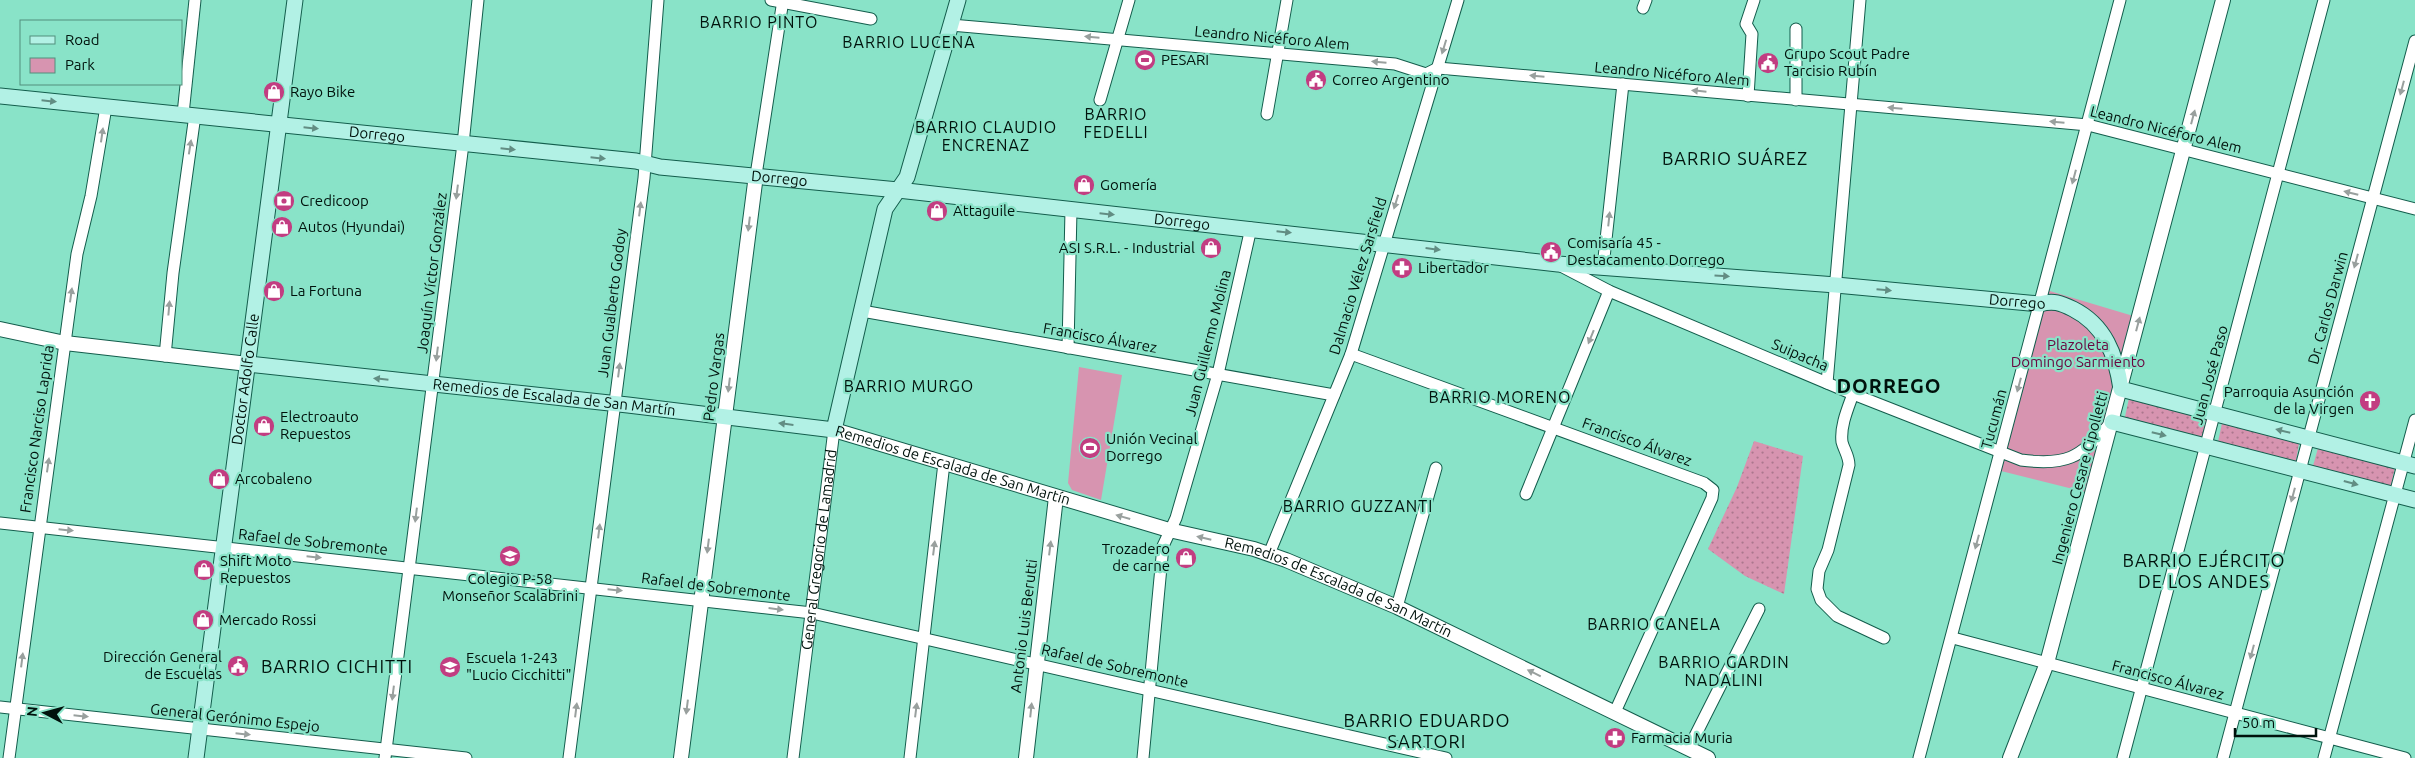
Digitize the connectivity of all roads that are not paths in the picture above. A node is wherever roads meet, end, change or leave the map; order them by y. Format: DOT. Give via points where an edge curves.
graph roads {
  1 [pos="195,0"];
  2 [pos="295,0"];
  3 [pos="478,0"];
  4 [pos="658,0"];
  5 [pos="958,0"];
  6 [pos="1129,0"];
  7 [pos="1287,0"];
  8 [pos="1458,0"];
  9 [pos="1754,0"];
  10 [pos="1860,0"];
  11 [pos="2120,0"];
  12 [pos="2223,0"];
  13 [pos="2324,0"];
  14 [pos="779,1"];
  15 [pos="871,19"];
  16 [pos="951,25"];
  17 [pos="1796,28"];
  18 [pos="1118,39"];
  19 [pos="2415,40"];
  20 [pos="1276,54"];
  21 [pos="1438,68"];
  22 [pos="1623,84"];
  23 [pos="0,96"];
  24 [pos="1748,96"];
  25 [pos="1100,100"];
  26 [pos="1796,100"];
  27 [pos="1851,104"];
  28 [pos="106,107"];
  29 [pos="1267,114"];
  30 [pos="189,115"];
  31 [pos="279,124"];
  32 [pos="2088,124"];
  33 [pos="463,144"];
  34 [pos="2184,150"];
  35 [pos="644,163"];
  36 [pos="2278,175"];
  37 [pos="756,176"];
  38 [pos="898,190"];
  39 [pos="2373,199"];
  40 [pos="2415,209"];
  41 [pos="1071,210"];
  42 [pos="1251,228"];
  43 [pos="1384,243"];
  44 [pos="1558,264"];
  45 [pos="1603,267"];
  46 [pos="1836,285"];
  47 [pos="1609,291"];
  48 [pos="2040,304"];
  49 [pos="862,311"];
  50 [pos="0,329"];
  51 [pos="65,343"];
  52 [pos="1068,348"];
  53 [pos="1351,354"];
  54 [pos="165,356"];
  55 [pos="248,364"];
  56 [pos="1218,374"];
  57 [pos="1827,383"];
  58 [pos="433,384"];
  59 [pos="2121,388"];
  60 [pos="1853,394"];
  61 [pos="1334,396"];
  62 [pos="615,403"];
  63 [pos="2216,414"];
  64 [pos="725,416"];
  65 [pos="2415,420"];
  66 [pos="2112,422"];
  67 [pos="1553,427"];
  68 [pos="834,430"];
  69 [pos="2308,437"];
  70 [pos="2207,445"];
  71 [pos="2001,453"];
  72 [pos="944,463"];
  73 [pos="2409,464"];
  74 [pos="1436,468"];
  75 [pos="2300,470"];
  76 [pos="1526,494"];
  77 [pos="2395,495"];
  78 [pos="1056,497"];
  79 [pos="2415,500"];
  80 [pos="0,523"];
  81 [pos="39,527"];
  82 [pos="1169,530"];
  83 [pos="223,548"];
  84 [pos="1269,554"];
  85 [pos="409,567"];
  86 [pos="591,588"];
  87 [pos="701,600"];
  88 [pos="1397,607"];
  89 [pos="1759,609"];
  90 [pos="812,613"];
  91 [pos="924,637"];
  92 [pos="1884,638"];
  93 [pos="1952,638"];
  94 [pos="1036,663"];
  95 [pos="2047,663"];
  96 [pos="2141,688"];
  97 [pos="1149,689"];
  98 [pos="0,707"];
  99 [pos="15,709"];
  100 [pos="1615,712"];
  101 [pos="2236,713"];
  102 [pos="200,730"];
  103 [pos="2330,738"];
  104 [pos="1689,748"];
  105 [pos="385,754"];
  106 [pos="9,758"];
  107 [pos="196,758"];
  108 [pos="466,758"];
  109 [pos="569,758"];
  110 [pos="681,758"];
  111 [pos="793,758"];
  112 [pos="910,758"];
  113 [pos="1026,758"];
  114 [pos="1142,758"];
  115 [pos="1446,758"];
  116 [pos="1708,758"];
  117 [pos="1919,758"];
  118 [pos="2010,758"];
  119 [pos="2123,758"];
  120 [pos="2223,758"];
  121 [pos="2324,758"];
  122 [pos="2405,758"];
  1 -- 30 [label="street"];
  2 -- 31 [label="main road, Doctor Adolfo Calle"];
  3 -- 33 [label="street, Joaquín Víctor González"];
  4 -- 35 [label="street, Juan Gualberto Godoy"];
  5 -- 16 [label="main road, General Gregorio de Lamadrid"];
  6 -- 18 [label="street"];
  7 -- 20 [label="street"];
  8 -- 21 [label="street, Dalmacio Vélez Sarsfield, one-way"];
  9 -- 24 [label="street" via="1746,24 1752,34"];
  10 -- 27 [label="street"];
  11 -- 32 [label="street, Tucumán"];
  34 -- 12 [label="street, Ingeniero Cesare Cipolletti, one-way"];
  13 -- 36 [label="street, Juan José Paso"];
  14 -- 15 [label="street"];
  14 -- 37 [label="street, Pedro Vargas"];
  18 -- 16 [label="street, Leandro Nicéforo Alem, one-way"];
  16 -- 38 [label="main road, General Gregorio de Lamadrid" via="907,177"];
  17 -- 26 [label="street"];
  18 -- 20 [label="street, Leandro Nicéforo Alem"];
  18 -- 25 [label="street"];
  19 -- 39 [label="street, Dr. Carlos Darwin, one-way"];
  21 -- 20 [label="street, Leandro Nicéforo Alem, one-way" via="1426,74 1395,64"];
  20 -- 29 [label="street"];
  22 -- 21 [label="street, Leandro Nicéforo Alem, one-way"];
  21 -- 43 [label="street, Dalmacio Vélez Sarsfield, one-way"];
  24 -- 22 [label="street, Leandro Nicéforo Alem, one-way"];
  45 -- 22 [label="street, one-way"];
  23 -- 28 [label="main road, Dorrego, one-way"];
  24 -- 26 [label="street, Leandro Nicéforo Alem"];
  26 -- 27 [label="street, Leandro Nicéforo Alem"];
  32 -- 27 [label="street, Leandro Nicéforo Alem, one-way"];
  27 -- 46 [label="street"];
  28 -- 30 [label="main road, Dorrego"];
  51 -- 28 [label="street, Francisco Narciso Laprida, one-way" via="77,254 91,196"];
  30 -- 31 [label="main road, Dorrego"];
  54 -- 30 [label="street, one-way"];
  31 -- 33 [label="main road, Dorrego, one-way"];
  31 -- 55 [label="main road, Doctor Adolfo Calle"];
  32 -- 34 [label="street, Leandro Nicéforo Alem"];
  32 -- 48 [label="street, Tucumán, one-way"];
  33 -- 35 [label="main road, Dorrego, one-way"];
  33 -- 58 [label="street, Joaquín Víctor González, one-way"];
  34 -- 36 [label="street, Leandro Nicéforo Alem"];
  59 -- 34 [label="street, Ingeniero Cesare Cipolletti, one-way"];
  35 -- 37 [label="main road, Dorrego"];
  62 -- 35 [label="street, Juan Gualberto Godoy, one-way"];
  39 -- 36 [label="street, Leandro Nicéforo Alem, one-way"];
  36 -- 63 [label="street, Juan José Paso"];
  37 -- 38 [label="main road, Dorrego"];
  37 -- 64 [label="street, Pedro Vargas, one-way"];
  38 -- 41 [label="main road, Dorrego"];
  38 -- 49 [label="main road, General Gregorio de Lamadrid" via="885,209"];
  39 -- 40 [label="street, Leandro Nicéforo Alem"];
  39 -- 69 [label="street, Dr. Carlos Darwin, one-way"];
  41 -- 42 [label="main road, Dorrego, one-way"];
  41 -- 52 [label="street"];
  42 -- 43 [label="main road, Dorrego, one-way"];
  42 -- 56 [label="street, Juan Guillermo Molina"];
  43 -- 44 [label="main road, Dorrego, one-way"];
  43 -- 53 [label="street, Dalmacio Vélez Sarsfield"];
  44 -- 45 [label="main road, Dorrego"];
  44 -- 47 [label="street, Dorrego"];
  45 -- 46 [label="main road, Dorrego, one-way"];
  46 -- 48 [label="main road, Dorrego, one-way"];
  46 -- 57 [label="street"];
  47 -- 57 [label="street, Suipacha"];
  47 -- 67 [label="street, one-way"];
  48 -- 59 [label="main road, Dorrego" via="2051,301 2064,305 2097,326 2112,350"];
  48 -- 71 [label="street, Tucumán, one-way"];
  49 -- 52 [label="street, Francisco Álvarez"];
  49 -- 68 [label="main road, General Gregorio de Lamadrid"];
  50 -- 51 [label="street, Remedios de Escalada de San Martín"];
  51 -- 54 [label="street, Remedios de Escalada de San Martín"];
  81 -- 51 [label="street, Francisco Narciso Laprida, one-way"];
  52 -- 56 [label="street, Francisco Álvarez"];
  53 -- 61 [label="street, Dalmacio Vélez Sarsfield"];
  53 -- 67 [label="street, Francisco Álvarez"];
  54 -- 55 [label="street, Remedios de Escalada de San Martín"];
  58 -- 55 [label="main road, Remedios de Escalada de San Martín, one-way"];
  55 -- 83 [label="main road, Doctor Adolfo Calle"];
  56 -- 61 [label="street, Francisco Álvarez"];
  56 -- 82 [label="street, Juan Guillermo Molina" via="1176,518"];
  57 -- 60 [label="street, Suipacha"];
  58 -- 62 [label="main road, Remedios de Escalada de San Martín"];
  58 -- 85 [label="street, Joaquín Víctor González, one-way"];
  59 -- 63 [label="main road"];
  59 -- 66 [label="street, Ingeniero Cesare Cipolletti"];
  60 -- 71 [label="street, Suipacha"];
  60 -- 92 [label="street" via="1842,442 1849,465 1817,589 1821,600 1838,616"];
  61 -- 84 [label="street, Dalmacio Vélez Sarsfield"];
  62 -- 64 [label="main road, Remedios de Escalada de San Martín"];
  86 -- 62 [label="street, Juan Gualberto Godoy, one-way"];
  69 -- 63 [label="main road, one-way"];
  63 -- 70 [label="street, Juan José Paso"];
  68 -- 64 [label="main road, Remedios de Escalada de San Martín, one-way"];
  64 -- 87 [label="street, Pedro Vargas, one-way"];
  65 -- 73 [label="street"];
  66 -- 70 [label="main road, one-way"];
  66 -- 71 [label="street, Suipacha" via="2083,452 2060,462 2021,460"];
  66 -- 95 [label="street, Ingeniero Cesare Cipolletti"];
  67 -- 76 [label="street"];
  67 -- 100 [label="street, Francisco Álvarez" via="1704,483 1713,490"];
  68 -- 72 [label="street, Remedios de Escalada de San Martín"];
  68 -- 90 [label="street, General Gregorio de Lamadrid"];
  69 -- 73 [label="main road"];
  69 -- 75 [label="street, Dr. Carlos Darwin"];
  70 -- 75 [label="main road"];
  70 -- 96 [label="street, Juan José Paso"];
  71 -- 93 [label="street, Tucumán, one-way"];
  72 -- 78 [label="street, Remedios de Escalada de San Martín"];
  91 -- 72 [label="street, one-way"];
  73 -- 77 [label="street"];
  74 -- 88 [label="street"];
  75 -- 77 [label="main road, one-way"];
  75 -- 101 [label="street, Dr. Carlos Darwin, one-way"];
  77 -- 79 [label="main road"];
  77 -- 103 [label="street"];
  82 -- 78 [label="street, Remedios de Escalada de San Martín, one-way"];
  94 -- 78 [label="street, Antonio Luis Berutti, one-way"];
  80 -- 81 [label="street, Rafael de Sobremonte"];
  81 -- 83 [label="street, Rafael de Sobremonte, one-way"];
  99 -- 81 [label="street, Francisco Narciso Laprida, one-way"];
  84 -- 82 [label="street, Remedios de Escalada de San Martín, one-way"];
  82 -- 97 [label="street, Juan Guillermo Molina" via="1163,546"];
  83 -- 85 [label="street, Rafael de Sobremonte, one-way"];
  83 -- 102 [label="main road, Doctor Adolfo Calle"];
  84 -- 88 [label="street, Remedios de Escalada de San Martín"];
  85 -- 86 [label="street, Rafael de Sobremonte"];
  85 -- 105 [label="street, Joaquín Víctor González, one-way"];
  86 -- 87 [label="street, Rafael de Sobremonte, one-way"];
  109 -- 86 [label="street, Juan Gualberto Godoy, one-way"];
  87 -- 90 [label="street, Rafael de Sobremonte, one-way"];
  87 -- 110 [label="street, Pedro Vargas, one-way"];
  100 -- 88 [label="street, Remedios de Escalada de San Martín, one-way"];
  89 -- 104 [label="street"];
  90 -- 91 [label="street, Rafael de Sobremonte"];
  90 -- 111 [label="street, General Gregorio de Lamadrid"];
  91 -- 94 [label="street, Rafael de Sobremonte"];
  112 -- 91 [label="street, one-way"];
  93 -- 95 [label="street, Francisco Álvarez"];
  93 -- 117 [label="street, Tucumán"];
  94 -- 97 [label="street, Rafael de Sobremonte"];
  113 -- 94 [label="street, Antonio Luis Berutti, one-way"];
  95 -- 96 [label="street, Francisco Álvarez"];
  95 -- 118 [label="street, Ingeniero Cesare Cipolletti"];
  96 -- 101 [label="street, Francisco Álvarez"];
  96 -- 119 [label="street, Juan José Paso"];
  97 -- 114 [label="street, Juan Guillermo Molina"];
  97 -- 115 [label="street, Rafael de Sobremonte"];
  98 -- 99 [label="street, General Gerónimo Espejo"];
  99 -- 102 [label="street, General Gerónimo Espejo, one-way"];
  99 -- 106 [label="street, Francisco Narciso Laprida"];
  100 -- 104 [label="street, Remedios de Escalada de San Martín"];
  101 -- 103 [label="street, Francisco Álvarez"];
  101 -- 120 [label="street, Dr. Carlos Darwin"];
  102 -- 105 [label="street, General Gerónimo Espejo, one-way"];
  102 -- 107 [label="main road, Doctor Adolfo Calle"];
  103 -- 121 [label="street"];
  103 -- 122 [label="street, Francisco Álvarez"];
  104 -- 116 [label="street, Remedios de Escalada de San Martín"];
  105 -- 108 [label="street, General Gerónimo Espejo"];
}
